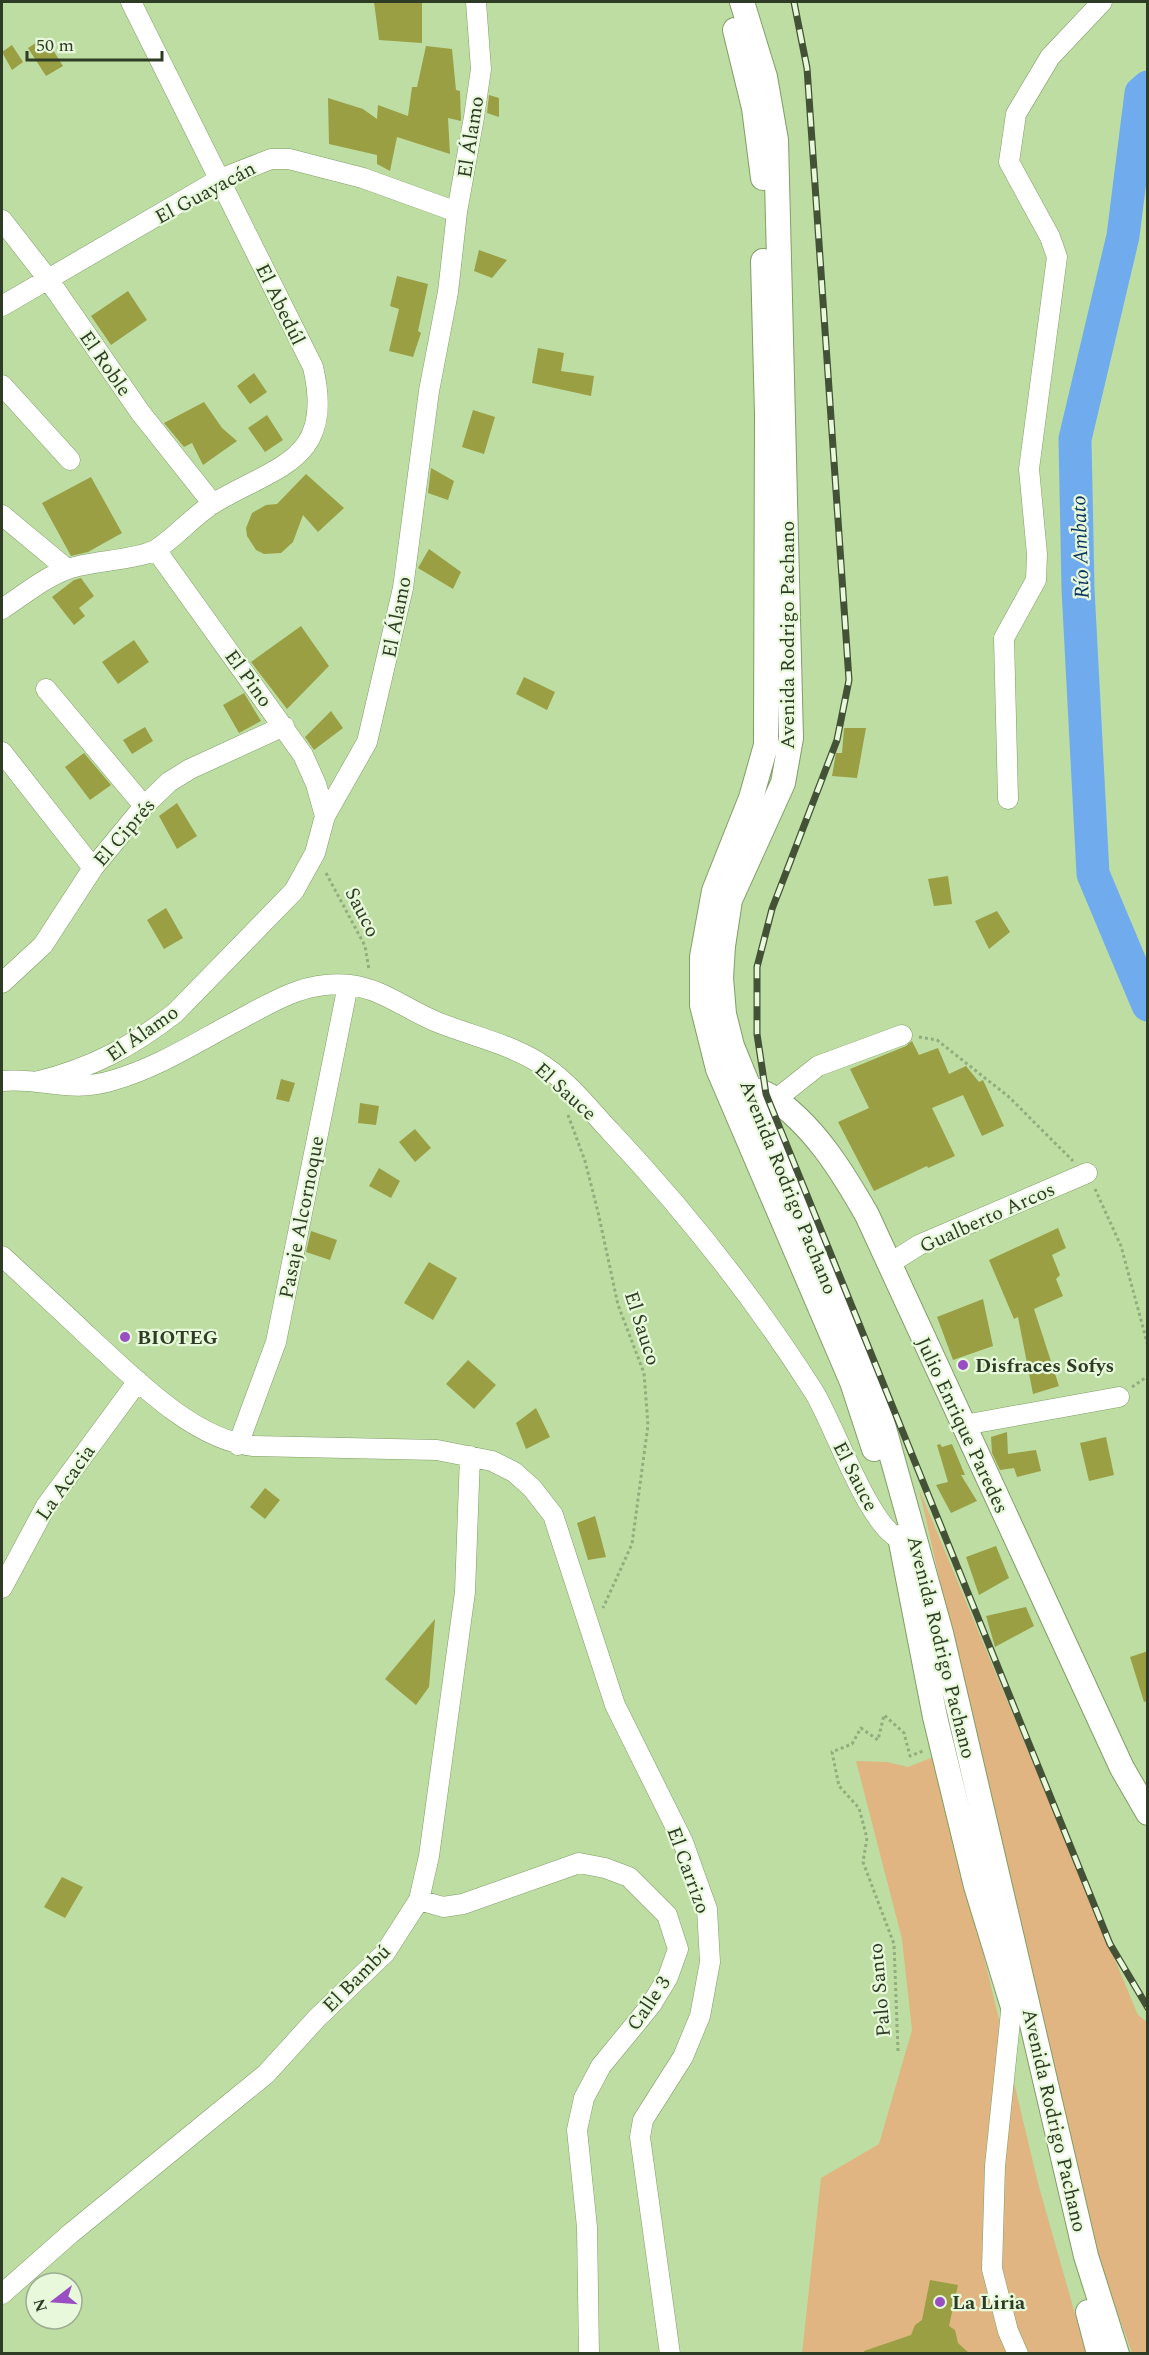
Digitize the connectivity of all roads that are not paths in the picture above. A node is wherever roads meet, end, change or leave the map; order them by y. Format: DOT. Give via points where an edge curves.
graph roads {
  1 [pos="131,2"];
  2 [pos="476,2"];
  3 [pos="1102,2"];
  4 [pos="741,4"];
  5 [pos="220,179"];
  6 [pos="457,212"];
  7 [pos="2,220"];
  8 [pos="48,279"];
  9 [pos="2,306"];
  10 [pos="2,385"];
  11 [pos="70,460"];
  12 [pos="213,504"];
  13 [pos="2,515"];
  14 [pos="156,550"];
  15 [pos="67,569"];
  16 [pos="2,609"];
  17 [pos="46,689"];
  18 [pos="284,726"];
  19 [pos="2,752"];
  20 [pos="1008,799"];
  21 [pos="144,806"];
  22 [pos="325,816"];
  23 [pos="93,868"];
  24 [pos="2,983"];
  25 [pos="348,985"];
  26 [pos="902,1035"];
  27 [pos="2,1077"];
  28 [pos="36,1082"];
  29 [pos="739,1092"];
  30 [pos="775,1100"];
  31 [pos="1087,1173"];
  32 [pos="2,1256"];
  33 [pos="889,1264"];
  34 [pos="138,1381"];
  35 [pos="1119,1397"];
  36 [pos="964,1425"];
  37 [pos="238,1445"];
  38 [pos="470,1456"];
  39 [pos="908,1538"];
  40 [pos="2,1588"];
  41 [pos="1147,1813"];
  42 [pos="419,1900"];
  43 [pos="1012,2002"];
  44 [pos="2,2294"];
  45 [pos="589,2354"];
  46 [pos="670,2354"];
  47 [pos="1018,2354"];
  48 [pos="1099,2354"];
  49 [pos="1118,2354"];
  1 -- 5 [label="street, El Abedúl"];
  2 -- 6 [label="street, El Álamo" via="481,69"];
  3 -- 20 [label="street" via="1050,57 1016,114 1009,162 1057,257 1029,469 1036,580 1004,638"];
  4 -- 29 [label="main road, Avenida Rodrigo Pachano" via="765,77 776,140 791,738 783,783 730,900 723,946 724,1014"];
  5 -- 6 [label="street, El Guayacán" via="261,162 289,159 363,178"];
  5 -- 8 [label="street, El Guayacán"];
  5 -- 12 [label="street, El Abedúl" via="313,367 319,411 307,444 282,468"];
  6 -- 22 [label="street, El Álamo" via="403,588 387,666 367,742"];
  7 -- 8 [label="street, El Roble"];
  8 -- 9 [label="street, El Guayacán"];
  8 -- 12 [label="street, El Roble" via="140,412"];
  10 -- 11 [label="street"];
  12 -- 14 [label="street, El Abedúl"];
  13 -- 15 [label="street"];
  14 -- 15 [label="street"];
  14 -- 18 [label="street, El Pino"];
  15 -- 16 [label="street"];
  17 -- 21 [label="street"];
  18 -- 21 [label="street, El Ciprés" via="189,769"];
  18 -- 22 [label="street, El Pino" via="303,755"];
  19 -- 23 [label="street"];
  21 -- 23 [label="street, El Ciprés"];
  22 -- 28 [label="street, El Álamo" via="315,853 294,891 175,1013 111,1057"];
  23 -- 24 [label="street, El Ciprés" via="43,945"];
  25 -- 28 [label="street, El Sauce" via="323,985 276,998 154,1066 115,1080 74,1088"];
  25 -- 37 [label="street, Pasaje Alcornoque" via="276,1342"];
  25 -- 39 [label="street, El Sauce" via="392,997 434,1021 519,1052 549,1069 569,1088 646,1169 735,1279 815,1394 884,1528"];
  26 -- 30 [label="street" via="818,1066"];
  27 -- 28 [label="street, El Sauce"];
  29 -- 30 [label="main road, Julio Enrique Paredes"];
  29 -- 39 [label="main road, Avenida Rodrigo Pachano" via="874,1396"];
  30 -- 33 [label="main road, Julio Enrique Paredes" via="833,1159 867,1215"];
  31 -- 33 [label="street, Gualberto Arcos" via="920,1245"];
  32 -- 34 [label="street"];
  33 -- 36 [label="main road, Julio Enrique Paredes"];
  34 -- 37 [label="street" via="178,1413"];
  34 -- 40 [label="street, La Acacia" via="46,1506"];
  35 -- 36 [label="street"];
  36 -- 41 [label="main road, Julio Enrique Paredes" via="1122,1768"];
  37 -- 38 [label="street, El Carrizo" via="436,1450"];
  38 -- 42 [label="street, El Bambú" via="465,1592 429,1856"];
  38 -- 46 [label="street, El Carrizo" via="514,1472 553,1515 615,1705 683,1842 707,1909 710,1962 700,2016 683,2057 643,2120 640,2137"];
  39 -- 43 [label="main road, Avenida Rodrigo Pachano" via="941,1744 976,1886"];
  39 -- 49 [label="main road, Avenida Rodrigo Pachano" via="941,1633 1086,2256"];
  42 -- 44 [label="street, El Bambú" via="385,1953 316,2018 266,2074"];
  42 -- 45 [label="street, Calle 3" via="443,1907 463,1904 579,1863 629,1877 667,1915 678,1948 668,1977 651,2005 600,2066 584,2098 578,2130 587,2227"];
  43 -- 47 [label="street" via="996,2155 992,2269"];
  43 -- 48 [label="main road, Avenida Rodrigo Pachano" via="1052,2180"];
}
